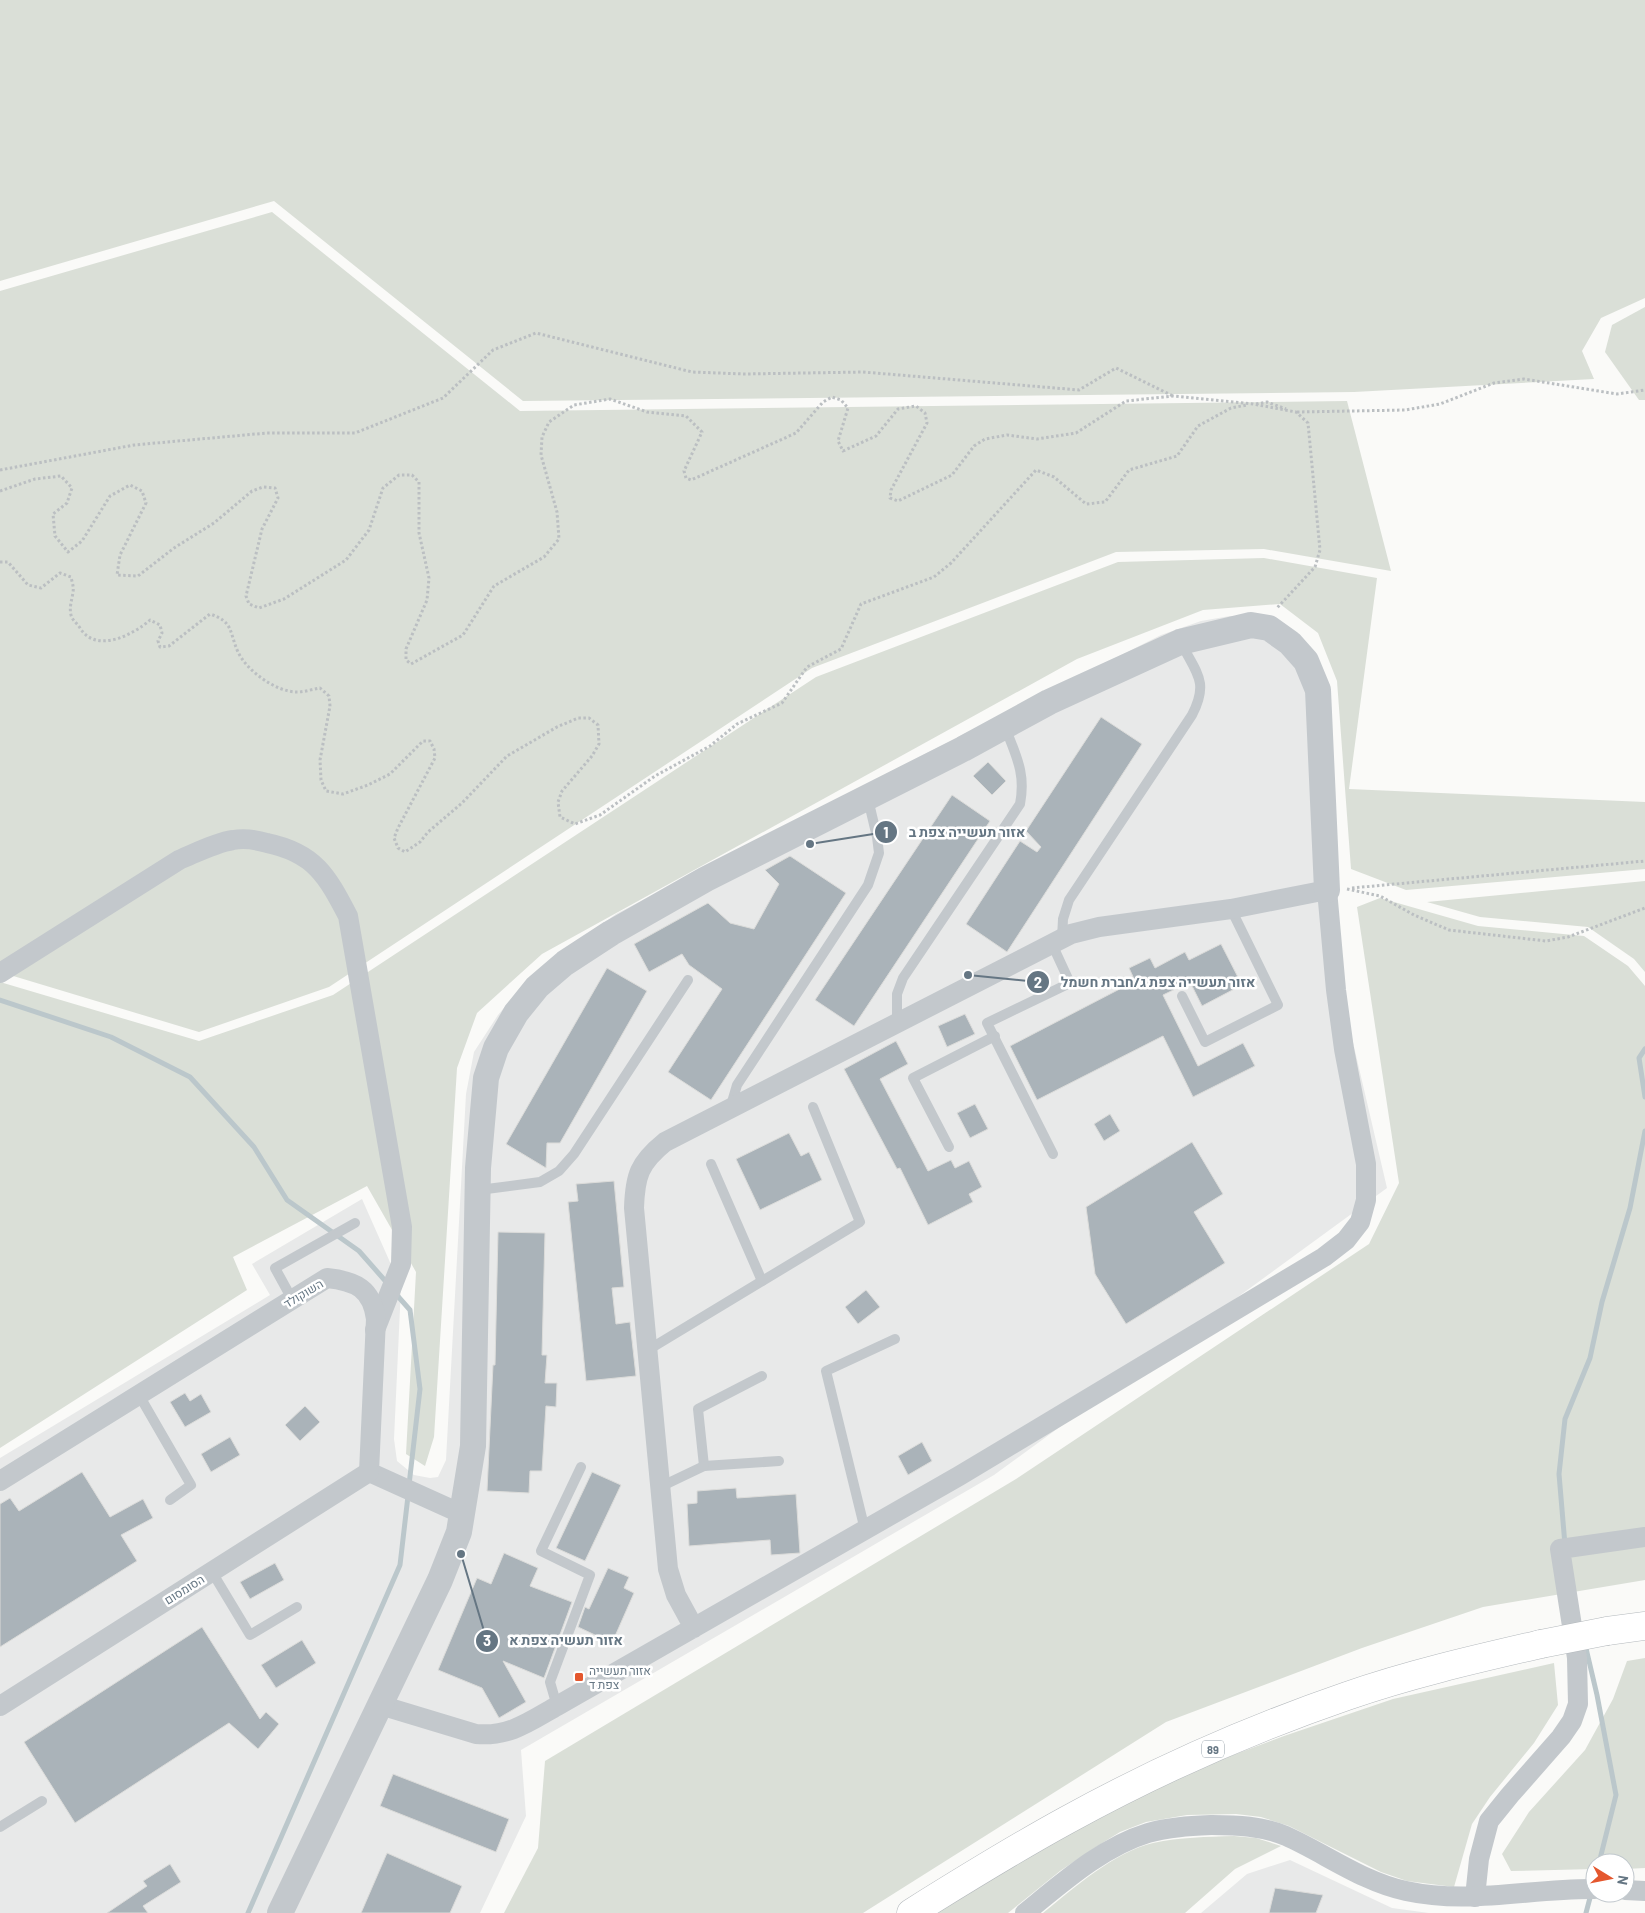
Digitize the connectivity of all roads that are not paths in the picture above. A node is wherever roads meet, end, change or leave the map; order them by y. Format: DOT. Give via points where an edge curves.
graph roads {
  1 [pos="1180,642"];
  2 [pos="1005,726"];
  3 [pos="868,798"];
  4 [pos="1339,888"];
  5 [pos="1231,909"];
  6 [pos="1057,942"];
  7 [pos="0,973"];
  8 [pos="688,980"];
  9 [pos="1182,996"];
  10 [pos="896,1024"];
  11 [pos="995,1036"];
  12 [pos="813,1107"];
  13 [pos="730,1109"];
  14 [pos="948,1147"];
  15 [pos="1053,1154"];
  16 [pos="711,1164"];
  17 [pos="478,1190"];
  18 [pos="355,1223"];
  19 [pos="762,1281"];
  20 [pos="292,1299"];
  21 [pos="376,1330"];
  22 [pos="895,1338"];
  23 [pos="648,1350"];
  24 [pos="762,1376"];
  25 [pos="139,1395"];
  26 [pos="779,1461"];
  27 [pos="581,1466"];
  28 [pos="704,1466"];
  29 [pos="369,1472"];
  30 [pos="0,1481"];
  31 [pos="660,1487"];
  32 [pos="170,1500"];
  33 [pos="462,1514"];
  34 [pos="865,1530"];
  35 [pos="1645,1537"];
  36 [pos="212,1572"];
  37 [pos="297,1607"];
  38 [pos="1645,1626"];
  39 [pos="694,1628"];
  40 [pos="380,1705"];
  41 [pos="0,1706"];
  42 [pos="557,1706"];
  43 [pos="42,1801"];
  44 [pos="0,1827"];
  45 [pos="1585,1890"];
  46 [pos="1475,1897"];
  47 [pos="1449,1905"];
  48 [pos="280,1913"];
  49 [pos="911,1913"];
  50 [pos="1025,1913"];
  1 -- 2 [label="street" via="1049,702"];
  1 -- 4 [label="street" via="1251,625 1269,628 1290,643 1306,661 1318,690"];
  1 -- 6 [label="lane" via="1201,684 1200,699 1192,716 1069,900"];
  2 -- 3 [label="street"];
  2 -- 10 [label="lane" via="1020,766 1023,787 1020,804 903,978 897,994"];
  3 -- 13 [label="lane" via="878,853 868,885 737,1085"];
  3 -- 17 [label="street" via="706,879 611,933 565,963 536,987 496,1048 486,1078"];
  4 -- 5 [label="street"];
  4 -- 34 [label="street" via="1336,990 1366,1164 1366,1200 1360,1222 1346,1240 1324,1258"];
  5 -- 6 [label="street" via="1099,927 1071,934"];
  5 -- 9 [label="lane" via="1278,1006 1205,1042"];
  6 -- 10 [label="street"];
  6 -- 11 [label="lane" via="1070,983 987,1023"];
  7 -- 21 [label="street" via="179,860 206,848 234,840 255,840 284,846 307,858 331,882 348,916 402,1227 401,1264"];
  8 -- 17 [label="lane" via="574,1154 559,1171 540,1182"];
  10 -- 13 [label="street"];
  11 -- 14 [label="lane" via="913,1078"];
  11 -- 15 [label="lane"];
  12 -- 19 [label="lane" via="860,1222"];
  13 -- 23 [label="street" via="665,1142 649,1154 635,1184 634,1208"];
  16 -- 19 [label="lane"];
  17 -- 33 [label="street" via="473,1446"];
  18 -- 20 [label="lane" via="275,1268"];
  19 -- 23 [label="lane"];
  20 -- 21 [label="street, השוקולד" via="327,1278 357,1285 367,1293 374,1307"];
  20 -- 25 [label="street, השוקולד"];
  21 -- 29 [label="street, השוקולד"];
  22 -- 34 [label="lane" via="826,1371"];
  23 -- 31 [label="street"];
  24 -- 28 [label="lane" via="698,1409"];
  25 -- 30 [label="street, השוקולד"];
  25 -- 32 [label="lane" via="191,1485"];
  26 -- 28 [label="lane"];
  27 -- 42 [label="lane" via="542,1552 590,1575 550,1682"];
  28 -- 31 [label="lane"];
  29 -- 33 [label="street"];
  29 -- 36 [label="street, הסומסום"];
  31 -- 39 [label="street" via="668,1569 676,1595"];
  33 -- 40 [label="street" via="459,1532 440,1580"];
  34 -- 39 [label="street"];
  35 -- 46 [label="street" via="1560,1550 1577,1658 1578,1704 1561,1737 1489,1821 1478,1859"];
  36 -- 37 [label="lane" via="250,1635"];
  36 -- 41 [label="street, הסומסום"];
  38 -- 49 [label="highway, 89, bridge" via="1540,1644 1430,1671 1348,1695 1274,1723 1126,1789 994,1862"];
  39 -- 42 [label="street"];
  40 -- 42 [label="street" via="476,1734 491,1735 507,1732"];
  40 -- 48 [label="street"];
  43 -- 44 [label="lane"];
  45 -- 46 [label="street"];
  46 -- 47 [label="street"];
  47 -- 50 [label="street" via="1377,1882 1285,1836 1235,1825 1188,1826 1149,1833 1125,1842 1067,1880"];
}
